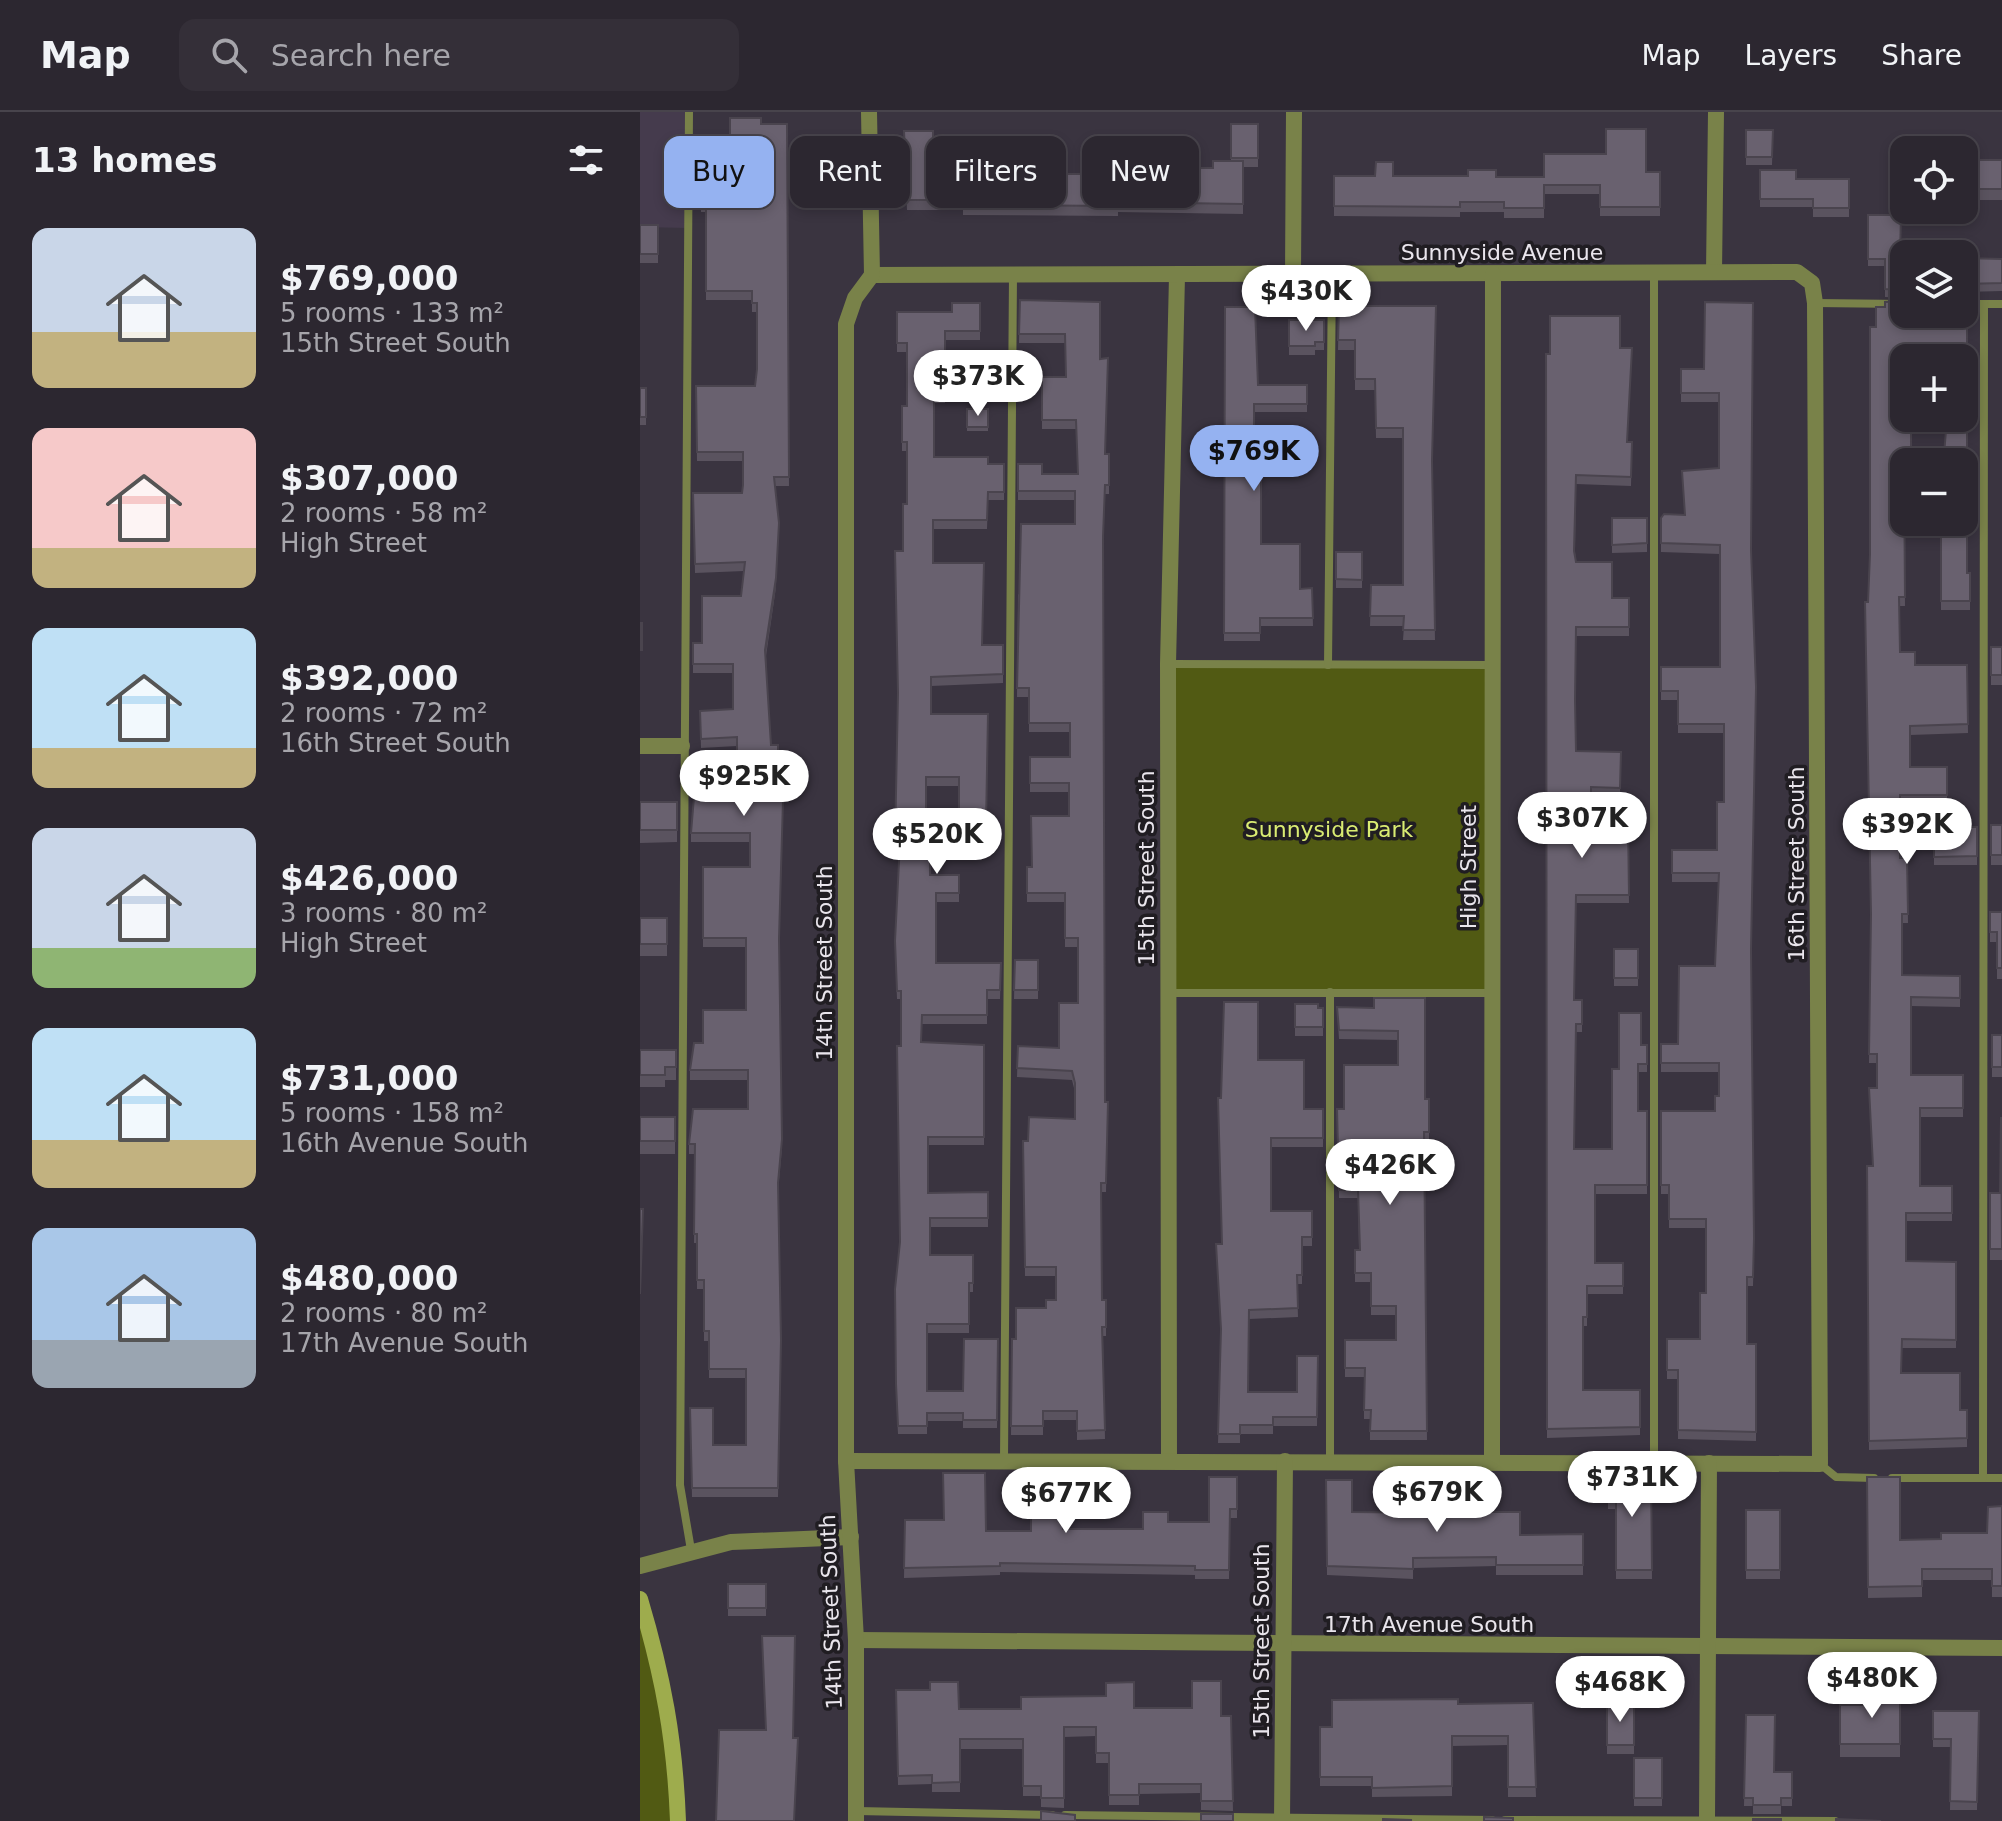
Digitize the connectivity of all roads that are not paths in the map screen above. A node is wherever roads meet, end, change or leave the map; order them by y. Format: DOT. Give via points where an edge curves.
graph roads {
  1 [pos="689,112"];
  2 [pos="869,112"];
  3 [pos="1294,112"];
  4 [pos="1716,112"];
  5 [pos="1714,272"];
  6 [pos="1797,272"];
  7 [pos="1654,273"];
  8 [pos="1493,274"];
  9 [pos="872,275"];
  10 [pos="1013,275"];
  11 [pos="1293,275"];
  12 [pos="1332,275"];
  13 [pos="1177,276"];
  14 [pos="1815,303"];
  15 [pos="1890,304"];
  16 [pos="1978,304"];
  17 [pos="1984,304"];
  18 [pos="2002,304"];
  19 [pos="1168,664"];
  20 [pos="1328,665"];
  21 [pos="1490,665"];
  22 [pos="640,746"];
  23 [pos="682,746"];
  24 [pos="1330,992"];
  25 [pos="1168,993"];
  26 [pos="1490,993"];
  27 [pos="1004,1460"];
  28 [pos="1169,1460"];
  29 [pos="846,1461"];
  30 [pos="1285,1461"];
  31 [pos="1330,1461"];
  32 [pos="1492,1461"];
  33 [pos="1654,1462"];
  34 [pos="1709,1463"];
  35 [pos="1820,1464"];
  36 [pos="1983,1478"];
  37 [pos="2002,1478"];
  38 [pos="851,1537"];
  39 [pos="691,1550"];
  40 [pos="640,1566"];
  41 [pos="640,1599"];
  42 [pos="856,1640"];
  43 [pos="1283,1645"];
  44 [pos="1708,1647"];
  45 [pos="2002,1648"];
  46 [pos="857,1816"];
  47 [pos="1282,1820"];
  48 [pos="1707,1820"];
  49 [pos="678,1821"];
  50 [pos="1835,1821"];
  1 -- 23 [label="lane"];
  2 -- 9 [label="street"];
  3 -- 11 [label="street"];
  4 -- 5 [label="street"];
  5 -- 6 [label="street, Sunnyside Avenue"];
  5 -- 7 [label="street, Sunnyside Avenue"];
  6 -- 14 [label="street, 16th Street South" via="1812,283"];
  7 -- 8 [label="street, Sunnyside Avenue"];
  7 -- 33 [label="lane"];
  8 -- 12 [label="street, Sunnyside Avenue"];
  8 -- 21 [label="street, High Street"];
  9 -- 10 [label="street, Sunnyside Avenue"];
  9 -- 29 [label="street, 14th Street South" via="855,298 846,324"];
  10 -- 13 [label="street, Sunnyside Avenue"];
  10 -- 27 [label="lane"];
  11 -- 12 [label="street, Sunnyside Avenue"];
  11 -- 13 [label="street, Sunnyside Avenue"];
  12 -- 20 [label="lane"];
  13 -- 19 [label="street, 15th Street South"];
  14 -- 15 [label="lane"];
  14 -- 35 [label="street, 16th Street South"];
  16 -- 17 [label="lane"];
  17 -- 18 [label="lane"];
  17 -- 36 [label="lane"];
  19 -- 20 [label="lane"];
  19 -- 25 [label="street, 15th Street South"];
  20 -- 21 [label="lane"];
  21 -- 26 [label="street, High Street"];
  22 -- 23 [label="street"];
  23 -- 39 [label="lane" via="680,1485"];
  24 -- 25 [label="lane"];
  24 -- 26 [label="lane"];
  24 -- 31 [label="lane"];
  25 -- 28 [label="street, 15th Street South"];
  26 -- 32 [label="street, High Street"];
  27 -- 28 [label="street"];
  27 -- 29 [label="street"];
  28 -- 30 [label="street"];
  29 -- 38 [label="street, 14th Street South"];
  30 -- 31 [label="street"];
  30 -- 43 [label="street, 15th Street South"];
  31 -- 32 [label="street"];
  32 -- 33 [label="street"];
  33 -- 34 [label="street"];
  34 -- 35 [label="street"];
  34 -- 44 [label="street"];
  35 -- 36 [label="lane" via="1836,1477"];
  36 -- 37 [label="lane"];
  38 -- 39 [label="street" via="745,1541"];
  38 -- 42 [label="street, 14th Street South"];
  39 -- 40 [label="street"];
  41 -- 49 [label="street" via="658,1655 676,1763"];
  42 -- 43 [label="street, 17th Avenue South"];
  42 -- 46 [label="street, 14th Street South"];
  43 -- 44 [label="street, 17th Avenue South"];
  43 -- 47 [label="street, 15th Street South"];
  44 -- 45 [label="street, 17th Avenue South"];
  44 -- 48 [label="street"];
  46 -- 47 [label="lane"];
  47 -- 48 [label="lane"];
  48 -- 50 [label="lane"];
}
